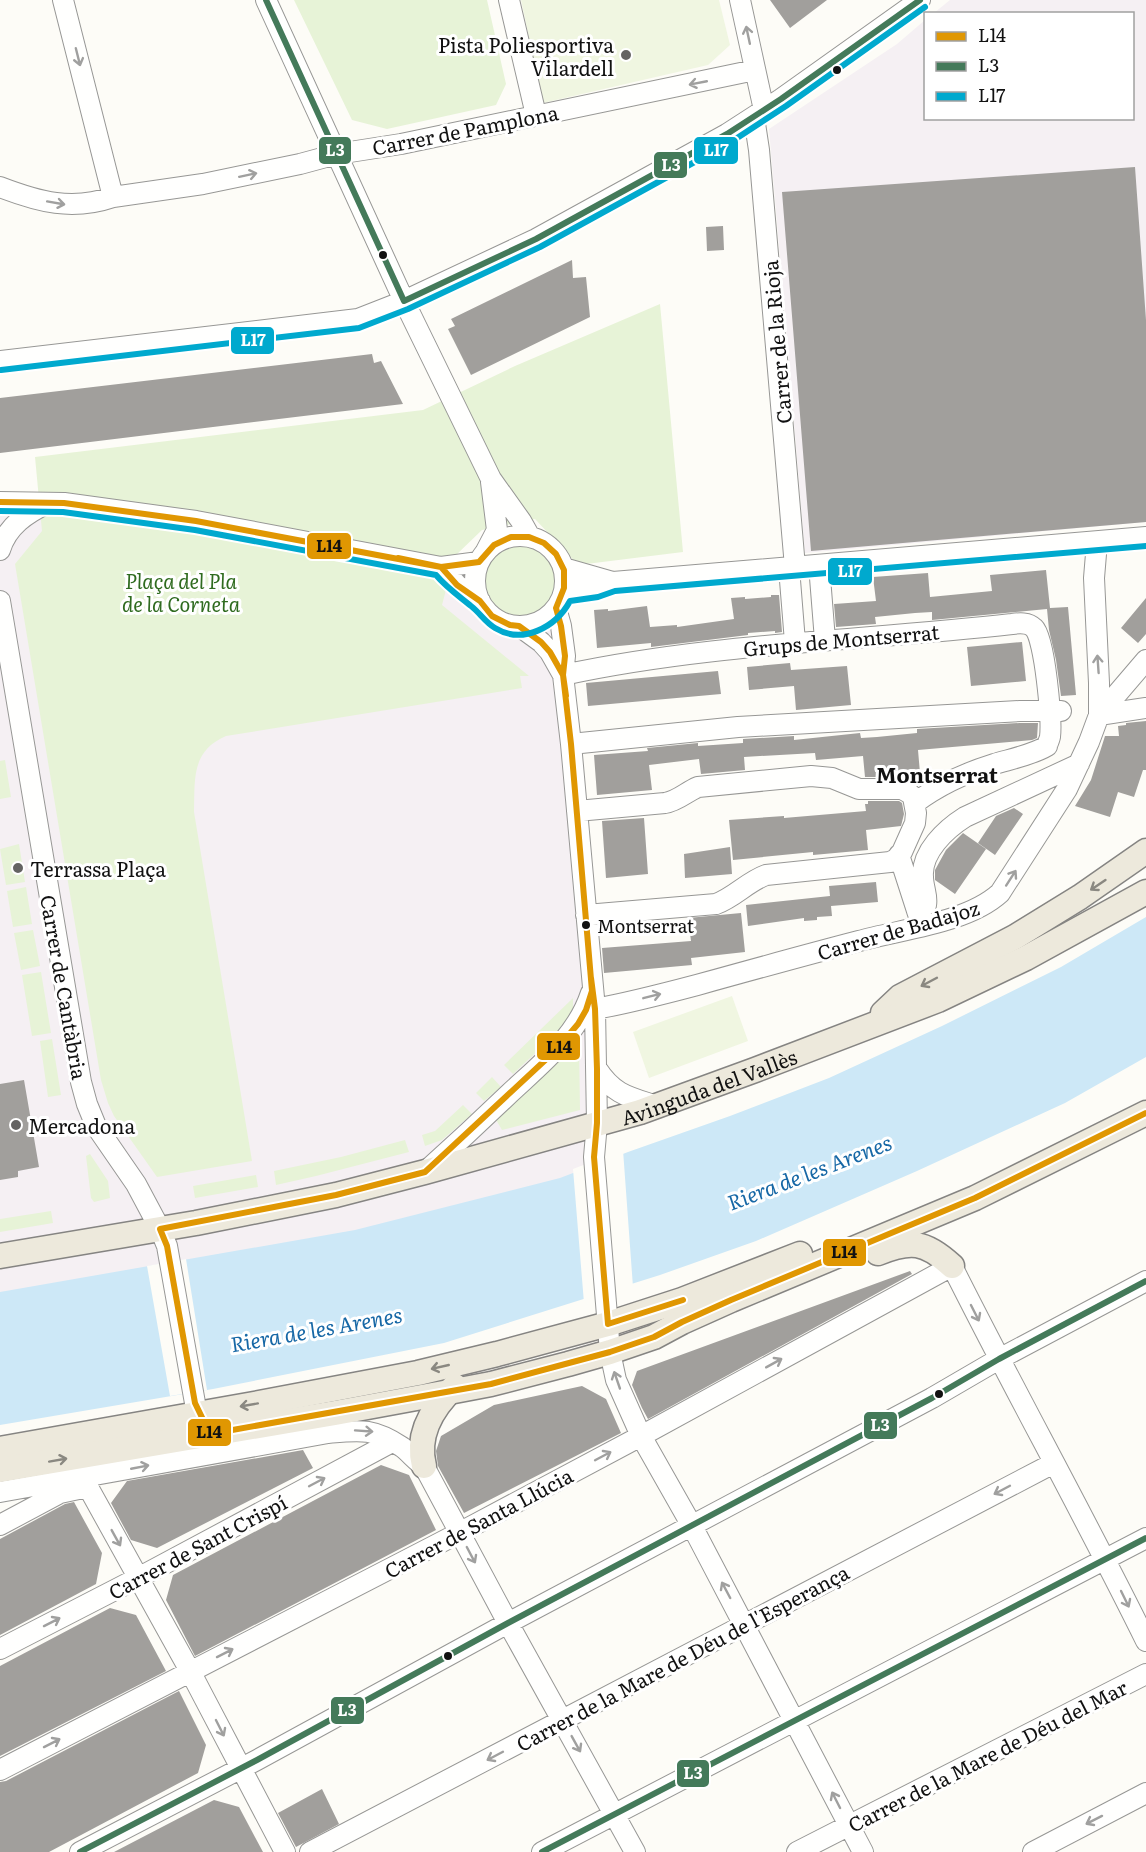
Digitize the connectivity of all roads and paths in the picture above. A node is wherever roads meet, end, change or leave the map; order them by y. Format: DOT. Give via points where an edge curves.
graph roads {
  1 [pos="63,0"];
  2 [pos="266,0"];
  3 [pos="509,0"];
  4 [pos="740,0"];
  5 [pos="920,0"];
  6 [pos="755,70"];
  7 [pos="759,114"];
  8 [pos="536,115"];
  9 [pos="338,154"];
  10 [pos="0,188"];
  11 [pos="113,197"];
  12 [pos="405,301"];
  13 [pos="0,361"];
  14 [pos="491,479"];
  15 [pos="0,502"];
  16 [pos="49,502"];
  17 [pos="530,537"];
  18 [pos="1146,537"];
  19 [pos="1097,542"];
  20 [pos="0,550"];
  21 [pos="482,557"];
  22 [pos="819,565"];
  23 [pos="441,567"];
  24 [pos="792,567"];
  25 [pos="564,568"];
  26 [pos="612,582"];
  27 [pos="480,601"];
  28 [pos="560,601"];
  29 [pos="0,602"];
  30 [pos="519,626"];
  31 [pos="825,639"];
  32 [pos="795,642"];
  33 [pos="1146,660"];
  34 [pos="563,675"];
  35 [pos="1146,708"];
  36 [pos="1055,711"];
  37 [pos="1099,714"];
  38 [pos="571,744"];
  39 [pos="1079,764"];
  40 [pos="915,803"];
  41 [pos="577,811"];
  42 [pos="1146,851"];
  43 [pos="899,855"];
  44 [pos="1146,892"];
  45 [pos="586,915"];
  46 [pos="920,918"];
  47 [pos="593,1000"];
  48 [pos="866,1027"];
  49 [pos="597,1070"];
  50 [pos="1146,1098"];
  51 [pos="657,1106"];
  52 [pos="1146,1113"];
  53 [pos="597,1124"];
  54 [pos="424,1172"];
  55 [pos="971,1184"];
  56 [pos="948,1210"];
  57 [pos="166,1246"];
  58 [pos="0,1256"];
  59 [pos="952,1266"];
  60 [pos="1146,1281"];
  61 [pos="608,1316"];
  62 [pos="654,1336"];
  63 [pos="610,1352"];
  64 [pos="497,1354"];
  65 [pos="999,1359"];
  66 [pos="448,1392"];
  67 [pos="207,1426"];
  68 [pos="641,1436"];
  69 [pos="392,1442"];
  70 [pos="0,1449"];
  71 [pos="1054,1462"];
  72 [pos="424,1466"];
  73 [pos="0,1470"];
  74 [pos="0,1492"];
  75 [pos="0,1525"];
  76 [pos="692,1526"];
  77 [pos="459,1533"];
  78 [pos="1146,1538"];
  79 [pos="1105,1558"];
  80 [pos="138,1578"];
  81 [pos="508,1623"];
  82 [pos="744,1625"];
  83 [pos="1146,1641"];
  84 [pos="0,1649"];
  85 [pos="190,1671"];
  86 [pos="1146,1674"];
  87 [pos="794,1719"];
  88 [pos="562,1720"];
  89 [pos="242,1768"];
  90 [pos="0,1770"];
  91 [pos="1146,1793"];
  92 [pos="615,1815"];
  93 [pos="849,1826"];
  94 [pos="81,1852"];
  95 [pos="285,1852"];
  96 [pos="310,1852"];
  97 [pos="542,1852"];
  98 [pos="635,1852"];
  99 [pos="796,1852"];
  100 [pos="863,1852"];
  101 [pos="1033,1852"];
  1 -- 11 [label="street, one-way"];
  2 -- 9 [label="street"];
  3 -- 8 [label="street"];
  6 -- 4 [label="street, Carrer de la Rioja, one-way"];
  5 -- 7 [label="street"];
  6 -- 7 [label="street, Carrer de la Rioja"];
  6 -- 8 [label="street, Carrer de Pamplona, one-way"];
  7 -- 12 [label="street" via="536,239"];
  7 -- 24 [label="street, Carrer de la Rioja"];
  8 -- 9 [label="street, Carrer de Pamplona"];
  11 -- 9 [label="street, Carrer de Pamplona, one-way" via="203,184"];
  9 -- 12 [label="street"];
  10 -- 11 [label="street, Carrer de Pamplona, one-way" via="31,199 68,205"];
  12 -- 13 [label="street" via="358,319"];
  12 -- 14 [label="street"];
  14 -- 17 [label="street"];
  14 -- 21 [label="street" via="497,530"];
  15 -- 16 [label="street"];
  16 -- 20 [label="street" via="28,513 10,531"];
  16 -- 23 [label="street" via="196,521"];
  17 -- 21 [label="street" via="506,538"];
  17 -- 25 [label="street" via="551,548"];
  18 -- 19 [label="street"];
  19 -- 22 [label="street"];
  37 -- 19 [label="street, Carrer de Badajoz, one-way" via="1094,578"];
  21 -- 23 [label="street"];
  21 -- 27 [label="street" via="476,575"];
  22 -- 24 [label="street"];
  22 -- 31 [label="street"];
  23 -- 27 [label="street" via="457,585"];
  24 -- 26 [label="street"];
  24 -- 32 [label="street, Carrer de la Rioja"];
  25 -- 26 [label="street"];
  25 -- 28 [label="street" via="566,581"];
  26 -- 28 [label="street"];
  27 -- 30 [label="street" via="492,616"];
  28 -- 30 [label="street" via="546,618"];
  28 -- 34 [label="street"];
  29 -- 57 [label="street, Carrer de Cantàbria" via="81,1082 96,1126 136,1184"];
  30 -- 34 [label="street" via="542,642"];
  31 -- 32 [label="street, Grups de Montserrat"];
  31 -- 36 [label="street, Grups de Montserrat" via="1025,623 1039,635"];
  32 -- 34 [label="street, Grups de Montserrat" via="660,657"];
  33 -- 37 [label="street"];
  34 -- 38 [label="street"];
  35 -- 37 [label="street"];
  36 -- 38 [label="street" via="738,727"];
  36 -- 40 [label="street, Grups de Montserrat" via="1047,746 958,777"];
  37 -- 39 [label="street, Carrer de Badajoz"];
  38 -- 41 [label="street"];
  46 -- 39 [label="street, Carrer de Badajoz, one-way" via="971,912 1000,893"];
  39 -- 46 [label="street" via="965,817 948,829 925,862 927,900"];
  40 -- 41 [label="street" via="902,789 859,789 832,778 811,776 698,787 665,803"];
  40 -- 43 [label="street" via="915,824"];
  41 -- 45 [label="street"];
  42 -- 48 [label="main road, one-way" via="1015,937 900,997"];
  43 -- 45 [label="street" via="890,862 766,875 716,904"];
  43 -- 46 [label="street"];
  44 -- 48 [label="main road, Avinguda del Vallès" via="1026,958 938,1000"];
  45 -- 47 [label="street"];
  47 -- 46 [label="street, Carrer de Badajoz, one-way" via="676,990 864,939"];
  47 -- 49 [label="street"];
  47 -- 54 [label="street" via="555,1051"];
  48 -- 51 [label="main road, Avinguda del Vallès"];
  49 -- 51 [label="street" via="607,1084 623,1095"];
  49 -- 53 [label="street"];
  50 -- 55 [label="main road"];
  51 -- 53 [label="main road, Avinguda del Vallès"];
  52 -- 56 [label="main road"];
  53 -- 54 [label="main road, Avinguda del Vallès"];
  53 -- 61 [label="street" via="594,1157"];
  54 -- 57 [label="main road, Avinguda del Vallès" via="325,1197"];
  55 -- 56 [label="main road" via="956,1196"];
  55 -- 61 [label="main road" via="711,1290"];
  56 -- 59 [label="main road" via="942,1232"];
  56 -- 62 [label="main road"];
  57 -- 58 [label="main road, Avinguda del Vallès"];
  57 -- 67 [label="street, Carrer de Cantàbria"];
  59 -- 62 [label="main road" via="930,1249 914,1244 897,1246 685,1330"];
  59 -- 65 [label="street, one-way"];
  68 -- 59 [label="street, Carrer de Santa Llúcia, one-way"];
  60 -- 65 [label="street"];
  61 -- 63 [label="street"];
  61 -- 64 [label="main road"];
  62 -- 63 [label="main road"];
  63 -- 66 [label="main road"];
  68 -- 63 [label="street, one-way" via="616,1380"];
  64 -- 66 [label="main road"];
  64 -- 67 [label="main road, one-way"];
  65 -- 71 [label="street"];
  65 -- 76 [label="street"];
  66 -- 67 [label="main road"];
  66 -- 72 [label="main road" via="423,1431"];
  67 -- 69 [label="street, one-way" via="328,1433 361,1430 375,1432"];
  67 -- 70 [label="main road"];
  73 -- 67 [label="main road, one-way"];
  74 -- 67 [label="street, one-way"];
  68 -- 76 [label="street"];
  77 -- 68 [label="street, Carrer de Santa Llúcia, one-way"];
  69 -- 72 [label="street"];
  80 -- 69 [label="street, Carrer de Sant Crispí, one-way"];
  71 -- 79 [label="street"];
  71 -- 82 [label="street, Carrer de la Mare de Déu de l'Esperança, one-way"];
  72 -- 77 [label="street"];
  75 -- 80 [label="street, one-way" via="60,1493 88,1487"];
  76 -- 81 [label="street"];
  82 -- 76 [label="street, one-way"];
  77 -- 81 [label="street, one-way"];
  85 -- 77 [label="street, Carrer de Santa Llúcia, one-way"];
  78 -- 79 [label="street"];
  79 -- 83 [label="street, one-way"];
  79 -- 87 [label="street"];
  84 -- 80 [label="street, Carrer de Sant Crispí, one-way"];
  80 -- 85 [label="street"];
  81 -- 88 [label="street"];
  81 -- 89 [label="street"];
  82 -- 87 [label="street"];
  82 -- 88 [label="street, Carrer de la Mare de Déu de l'Esperança"];
  85 -- 89 [label="street, one-way"];
  90 -- 85 [label="street, Carrer de Santa Llúcia, one-way"];
  86 -- 93 [label="street, Carrer de la Mare de Déu del Mar"];
  87 -- 92 [label="street"];
  93 -- 87 [label="street, one-way"];
  88 -- 92 [label="street, one-way"];
  88 -- 96 [label="street, Carrer de la Mare de Déu de l'Esperança, one-way"];
  89 -- 94 [label="street"];
  89 -- 95 [label="street"];
  91 -- 101 [label="street, one-way"];
  92 -- 97 [label="street"];
  92 -- 98 [label="street"];
  93 -- 99 [label="street, Carrer de la Mare de Déu del Mar"];
  93 -- 100 [label="street"];
}
